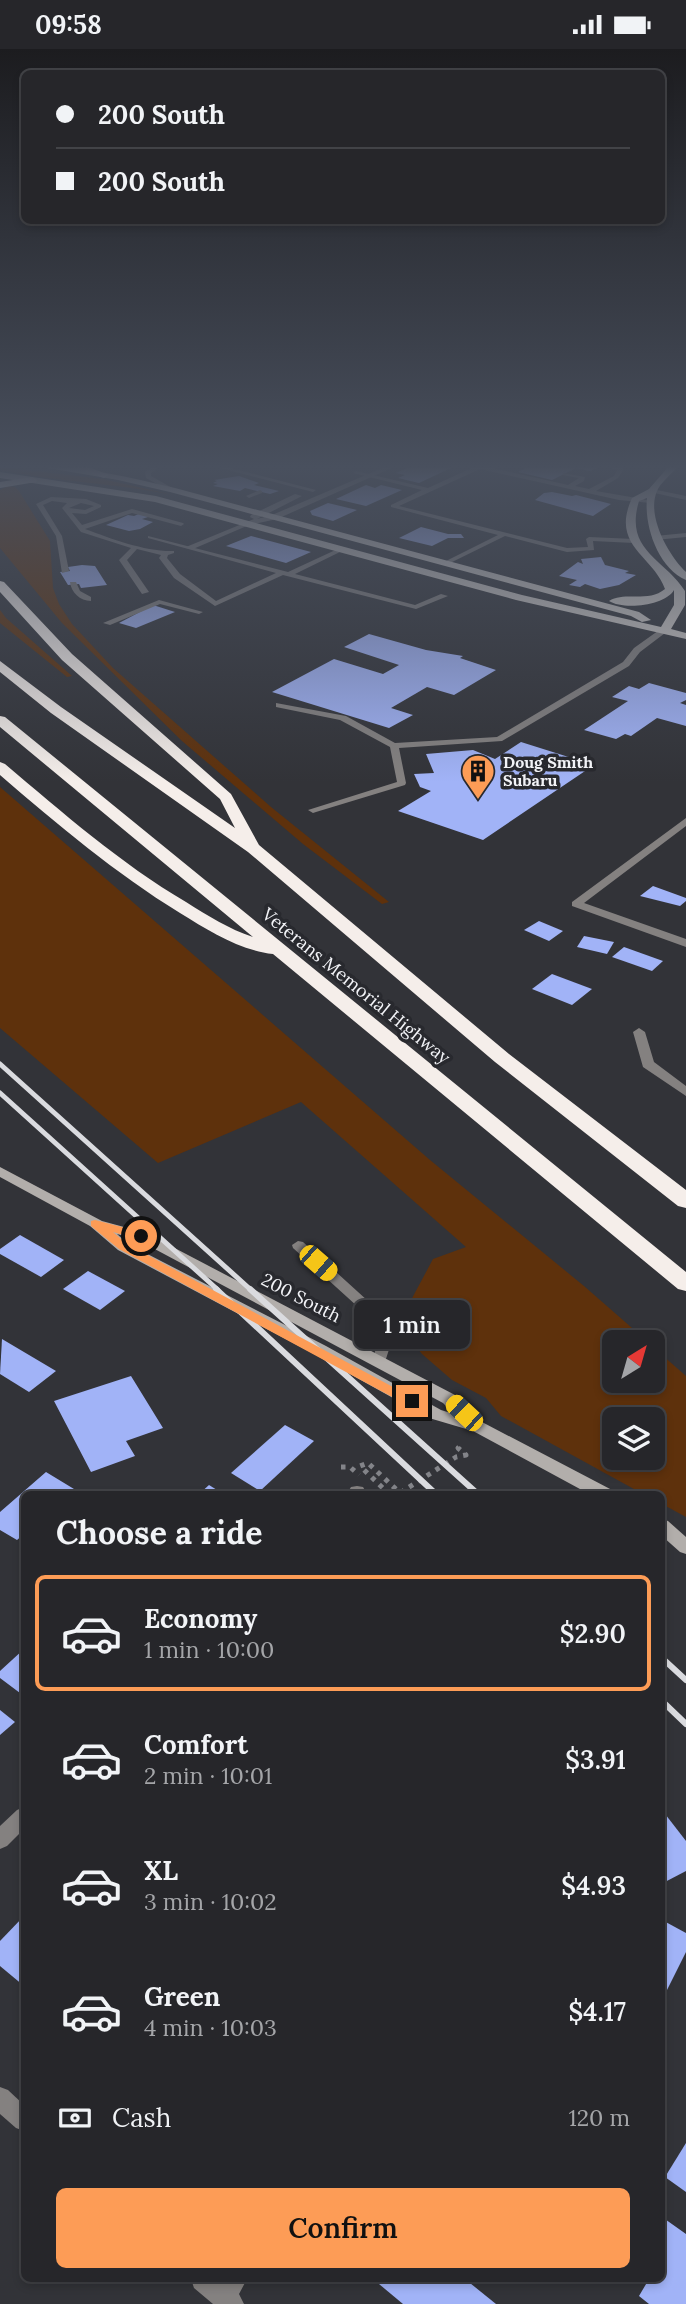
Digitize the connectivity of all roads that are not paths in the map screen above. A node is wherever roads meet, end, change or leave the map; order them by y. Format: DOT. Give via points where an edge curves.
graph roads {
  1 [pos="130,571"];
  2 [pos="173,571"];
  3 [pos="279,571"];
  4 [pos="290,571"];
  5 [pos="423,571"];
  6 [pos="482,571"];
  7 [pos="660,571"];
  8 [pos="0,573"];
  9 [pos="286,573"];
  10 [pos="666,578"];
  11 [pos="521,582"];
  12 [pos="73,584"];
  13 [pos="0,585"];
  14 [pos="145,592"];
  15 [pos="444,596"];
  16 [pos="88,599"];
  17 [pos="13,600"];
  18 [pos="199,612"];
  19 [pos="686,622"];
  20 [pos="107,623"];
  21 [pos="665,630"];
  22 [pos="686,636"];
  23 [pos="0,665"];
  24 [pos="279,705"];
  25 [pos="0,720"];
  26 [pos="394,746"];
  27 [pos="0,767"];
  28 [pos="313,810"];
  29 [pos="686,821"];
  30 [pos="254,849"];
  31 [pos="686,943"];
  32 [pos="284,953"];
  33 [pos="639,1032"];
  34 [pos="686,1092"];
  35 [pos="0,1171"];
  36 [pos="686,1201"];
  37 [pos="96,1224"];
  38 [pos="298,1245"];
  39 [pos="686,1284"];
  40 [pos="379,1362"];
  41 [pos="479,1427"];
  42 [pos="599,1491"];
  43 [pos="665,1525"];
  44 [pos="665,1527"];
  45 [pos="686,1532"];
  46 [pos="686,1547"];
  47 [pos="21,1819"];
  48 [pos="0,1840"];
  49 [pos="0,2098"];
  50 [pos="21,2117"];
  51 [pos="209,2282"];
  52 [pos="230,2293"];
  1 -- 14 [label="lane"];
  2 -- 9 [label="lane" via="215,604"];
  3 -- 9 [label="lane"];
  4 -- 9 [label="lane"];
  5 -- 21 [label="main road"];
  6 -- 11 [label="main road"];
  7 -- 10 [label="main road"];
  8 -- 17 [label="highway"];
  9 -- 15 [label="lane" via="416,607"];
  10 -- 11 [label="main road" via="667,594 636,602"];
  10 -- 21 [label="main road" via="681,596 679,610"];
  11 -- 21 [label="main road" via="635,614"];
  12 -- 16 [label="lane"];
  13 -- 17 [label="highway"];
  17 -- 30 [label="highway" via="66,657 226,797"];
  18 -- 20 [label="lane" via="159,602"];
  19 -- 21 [label="main road"];
  21 -- 22 [label="main road"];
  21 -- 26 [label="lane" via="636,650 626,664 499,739"];
  23 -- 30 [label="highway, Veterans Memorial Highway" via="56,710"];
  24 -- 26 [label="lane" via="343,718"];
  25 -- 32 [label="highway, Veterans Memorial Highway"];
  26 -- 28 [label="lane" via="402,783"];
  27 -- 32 [label="highway" via="82,838 152,889 226,934"];
  29 -- 31 [label="street" via="576,904"];
  30 -- 36 [label="highway, Veterans Memorial Highway" via="502,1058"];
  32 -- 39 [label="highway, Veterans Memorial Highway"];
  33 -- 34 [label="street" via="648,1064"];
  35 -- 37 [label="street, 200 South"];
  37 -- 40 [label="street, 200 South" via="141,1236"];
  37 -- 41 [label="street, 200 South" via="123,1247 435,1414"];
  38 -- 40 [label="lane" via="385,1324 387,1334"];
  40 -- 41 [label="street, 200 South" via="449,1399"];
  41 -- 42 [label="street, 200 South"];
  43 -- 45 [label="street"];
  44 -- 46 [label="street"];
  47 -- 48 [label="street"];
  49 -- 50 [label="street"];
  51 -- 52 [label="street"];
}
